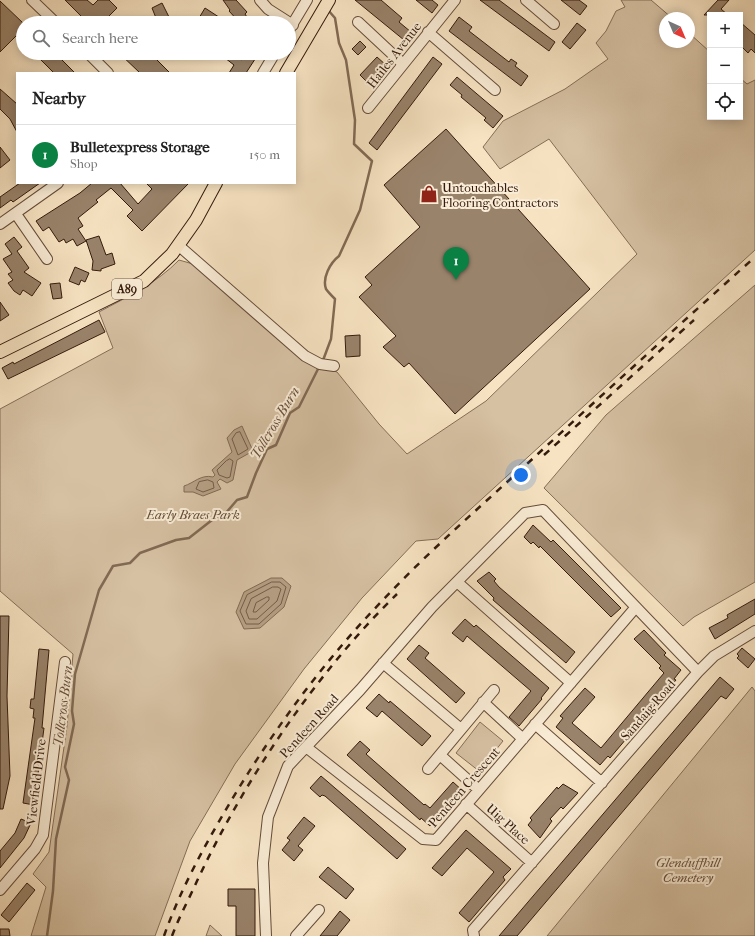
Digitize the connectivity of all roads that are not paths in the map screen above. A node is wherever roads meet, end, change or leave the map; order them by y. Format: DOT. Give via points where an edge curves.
graph roads {
  1 [pos="32,0"];
  2 [pos="260,0"];
  3 [pos="307,0"];
  4 [pos="455,0"];
  5 [pos="526,0"];
  6 [pos="327,4"];
  7 [pos="49,16"];
  8 [pos="276,16"];
  9 [pos="296,19"];
  10 [pos="358,22"];
  11 [pos="554,24"];
  12 [pos="428,32"];
  13 [pos="296,56"];
  14 [pos="95,60"];
  15 [pos="271,60"];
  16 [pos="294,60"];
  17 [pos="403,64"];
  18 [pos="107,72"];
  19 [pos="264,72"];
  20 [pos="287,72"];
  21 [pos="495,90"];
  22 [pos="368,108"];
  23 [pos="57,184"];
  24 [pos="215,184"];
  25 [pos="16,214"];
  26 [pos="0,224"];
  27 [pos="178,245"];
  28 [pos="47,259"];
  29 [pos="0,352"];
  30 [pos="334,366"];
  31 [pos="457,582"];
  32 [pos="636,607"];
  33 [pos="753,636"];
  34 [pos="65,662"];
  35 [pos="383,663"];
  36 [pos="698,672"];
  37 [pos="570,683"];
  38 [pos="494,690"];
  39 [pos="483,702"];
  40 [pos="535,724"];
  41 [pos="461,729"];
  42 [pos="522,739"];
  43 [pos="306,747"];
  44 [pos="440,755"];
  45 [pos="428,769"];
  46 [pos="602,783"];
  47 [pos="478,790"];
  48 [pos="466,804"];
  49 [pos="532,863"];
  50 [pos="0,890"];
  51 [pos="319,910"];
  52 [pos="266,936"];
  53 [pos="296,936"];
  54 [pos="474,936"];
  1 -- 7 [label="street"];
  2 -- 8 [label="street"];
  3 -- 9 [label="street"];
  4 -- 12 [label="street, Hailes Avenue"];
  5 -- 11 [label="street"];
  6 -- 13 [label="main road"];
  10 -- 17 [label="street"];
  12 -- 17 [label="street, Hailes Avenue"];
  12 -- 21 [label="street"];
  14 -- 18 [label="street"];
  15 -- 19 [label="street"];
  16 -- 20 [label="main road"];
  17 -- 22 [label="street, Hailes Avenue"];
  23 -- 25 [label="street"];
  24 -- 27 [label="main road, A89" via="196,220"];
  25 -- 26 [label="street"];
  25 -- 28 [label="street"];
  27 -- 29 [label="main road, A89" via="144,281"];
  27 -- 30 [label="street" via="306,356 320,364"];
  31 -- 32 [label="street, Pendeen Road" via="525,513 543,510"];
  31 -- 35 [label="street, Pendeen Road"];
  31 -- 37 [label="street"];
  32 -- 36 [label="street"];
  32 -- 37 [label="street, Pendeen Crescent"];
  33 -- 36 [label="street, Sandaig Road" via="714,656"];
  34 -- 50 [label="street, Viewfield Drive" via="43,835 35,849"];
  35 -- 41 [label="street"];
  35 -- 43 [label="street, Pendeen Road"];
  36 -- 46 [label="street, Sandaig Road"];
  37 -- 40 [label="street, Pendeen Crescent"];
  38 -- 39 [label="street"];
  39 -- 41 [label="street"];
  39 -- 42 [label="street"];
  40 -- 42 [label="street, Pendeen Crescent"];
  40 -- 46 [label="street"];
  41 -- 44 [label="street"];
  42 -- 47 [label="street, Pendeen Crescent"];
  43 -- 48 [label="street, Pendeen Crescent" via="423,839 436,840"];
  43 -- 52 [label="street, Pendeen Road" via="288,766 268,817 263,863"];
  44 -- 45 [label="street"];
  44 -- 47 [label="street"];
  46 -- 49 [label="street, Sandaig Road"];
  47 -- 48 [label="street, Pendeen Crescent"];
  48 -- 49 [label="street, Uig Place"];
  49 -- 54 [label="street, Sandaig Road" via="473,930"];
  51 -- 53 [label="street"];
}
